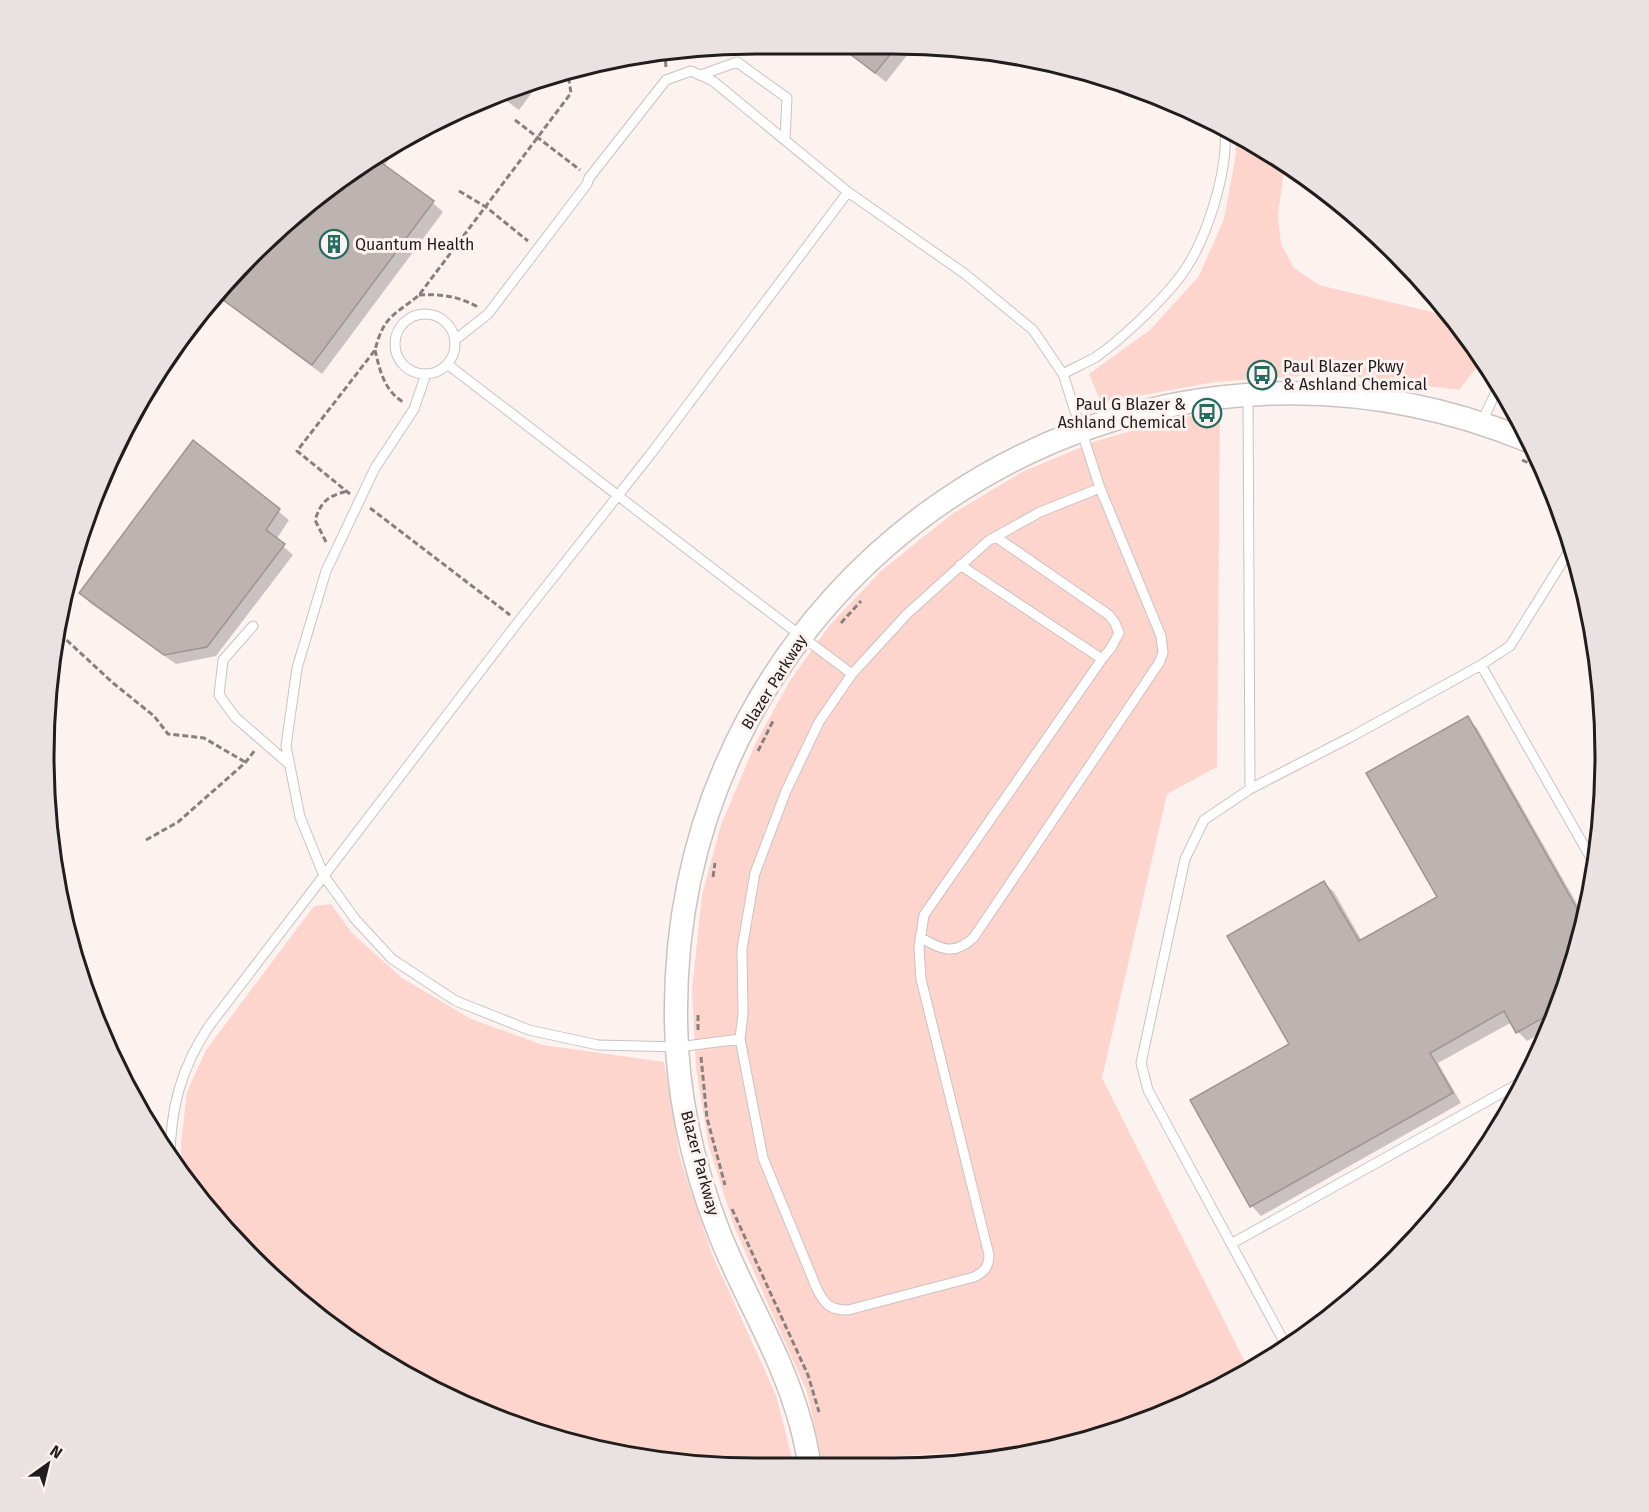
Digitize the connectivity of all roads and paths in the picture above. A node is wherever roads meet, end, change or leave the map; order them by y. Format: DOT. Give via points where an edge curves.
graph roads {
  1 [pos="701,75"];
  2 [pos="515,120"];
  3 [pos="1224,137"];
  4 [pos="785,140"];
  5 [pos="589,178"];
  6 [pos="459,191"];
  7 [pos="848,192"];
  8 [pos="538,249"];
  9 [pos="419,295"];
  10 [pos="488,314"];
  11 [pos="455,340"];
  12 [pos="375,350"];
  13 [pos="447,364"];
  14 [pos="426,374"];
  15 [pos="1063,374"];
  16 [pos="1248,394"];
  17 [pos="1495,395"];
  18 [pos="414,409"];
  19 [pos="1481,424"];
  20 [pos="1080,431"];
  21 [pos="1521,449"];
  22 [pos="1100,488"];
  23 [pos="347,491"];
  24 [pos="617,494"];
  25 [pos="996,537"];
  26 [pos="326,543"];
  27 [pos="1566,556"];
  28 [pos="960,565"];
  29 [pos="866,596"];
  30 [pos="253,626"];
  31 [pos="64,638"];
  32 [pos="811,643"];
  33 [pos="1102,659"];
  34 [pos="1480,665"];
  35 [pos="852,674"];
  36 [pos="774,717"];
  37 [pos="262,741"];
  38 [pos="754,759"];
  39 [pos="245,762"];
  40 [pos="290,765"];
  41 [pos="1250,789"];
  42 [pos="146,840"];
  43 [pos="1588,853"];
  44 [pos="716,862"];
  45 [pos="324,876"];
  46 [pos="712,886"];
  47 [pos="920,937"];
  48 [pos="698,1015"];
  49 [pos="740,1039"];
  50 [pos="688,1046"];
  51 [pos="1512,1087"];
  52 [pos="171,1144"];
  53 [pos="725,1187"];
  54 [pos="732,1208"];
  55 [pos="1231,1244"];
  56 [pos="1283,1340"];
  57 [pos="821,1420"];
  58 [pos="808,1458"];
  1 -- 4 [label="lane"];
  1 -- 4 [label="lane" via="737,62 787,98"];
  1 -- 5 [label="lane" via="691,71 666,80"];
  2 -- 5 [label="path"];
  3 -- 15 [label="lane" via="1221,179 1206,228 1183,273 1124,334 1095,357"];
  4 -- 7 [label="lane"];
  5 -- 8 [label="lane"];
  6 -- 8 [label="path" via="486,207"];
  7 -- 15 [label="lane" via="965,274 1033,330"];
  7 -- 24 [label="lane"];
  8 -- 10 [label="lane"];
  9 -- 10 [label="path" via="442,294"];
  10 -- 11 [label="lane"];
  11 -- 13 [label="lane" via="455,350"];
  11 -- 14 [label="lane" via="445,322 436,316 416,316 401,327 395,345 397,354 408,369"];
  12 -- 18 [label="path" via="382,377 393,396"];
  13 -- 14 [label="lane"];
  13 -- 24 [label="lane"];
  14 -- 18 [label="lane"];
  15 -- 20 [label="lane"];
  16 -- 19 [label="street, Blazer Parkway" via="1341,394 1425,407"];
  16 -- 20 [label="street, Blazer Parkway" via="1149,409"];
  16 -- 41 [label="lane"];
  17 -- 19 [label="lane"];
  18 -- 40 [label="lane" via="375,468 326,571 297,668 286,746"];
  19 -- 21 [label="street, Blazer Parkway"];
  20 -- 22 [label="lane"];
  20 -- 32 [label="street, Blazer Parkway" via="1012,460 946,499 913,524 837,594"];
  22 -- 25 [label="lane"];
  22 -- 47 [label="lane" via="1161,636 1164,653 974,937 964,947 952,949"];
  23 -- 26 [label="path" via="331,496 321,505 315,520"];
  24 -- 32 [label="lane"];
  24 -- 45 [label="lane"];
  25 -- 28 [label="lane"];
  25 -- 33 [label="lane" via="1109,615 1119,633"];
  27 -- 34 [label="lane" via="1510,646"];
  28 -- 33 [label="lane"];
  28 -- 35 [label="lane" via="907,614"];
  29 -- 32 [label="path" via="829,636"];
  30 -- 37 [label="lane" via="223,660 219,695 235,717"];
  31 -- 39 [label="path" via="154,716 168,734 204,738"];
  32 -- 35 [label="lane"];
  32 -- 50 [label="street, Blazer Parkway" via="769,685 741,734 702,834 685,903 679,952 676,1022"];
  33 -- 47 [label="lane" via="924,915"];
  34 -- 41 [label="lane"];
  34 -- 43 [label="lane"];
  35 -- 49 [label="lane" via="819,722 786,791 754,873 742,949"];
  36 -- 38 [label="path"];
  37 -- 39 [label="path"];
  37 -- 40 [label="lane"];
  39 -- 42 [label="path" via="178,822"];
  40 -- 45 [label="lane" via="300,817"];
  41 -- 55 [label="lane" via="1204,820 1185,858 1141,1063 1148,1090"];
  44 -- 46 [label="path"];
  45 -- 50 [label="lane" via="392,959 456,1001 530,1030 598,1045"];
  45 -- 52 [label="lane" via="194,1047 173,1105"];
  47 -- 49 [label="lane" via="921,980 989,1255 984,1272 848,1310 834,1310 827,1304 817,1289 763,1158"];
  48 -- 50 [label="path"];
  49 -- 50 [label="lane"];
  50 -- 53 [label="path"];
  50 -- 58 [label="street, Blazer Parkway" via="689,1136 706,1195 718,1231 788,1385"];
  51 -- 55 [label="lane"];
  54 -- 57 [label="path" via="808,1375"];
  55 -- 56 [label="lane"];
}
